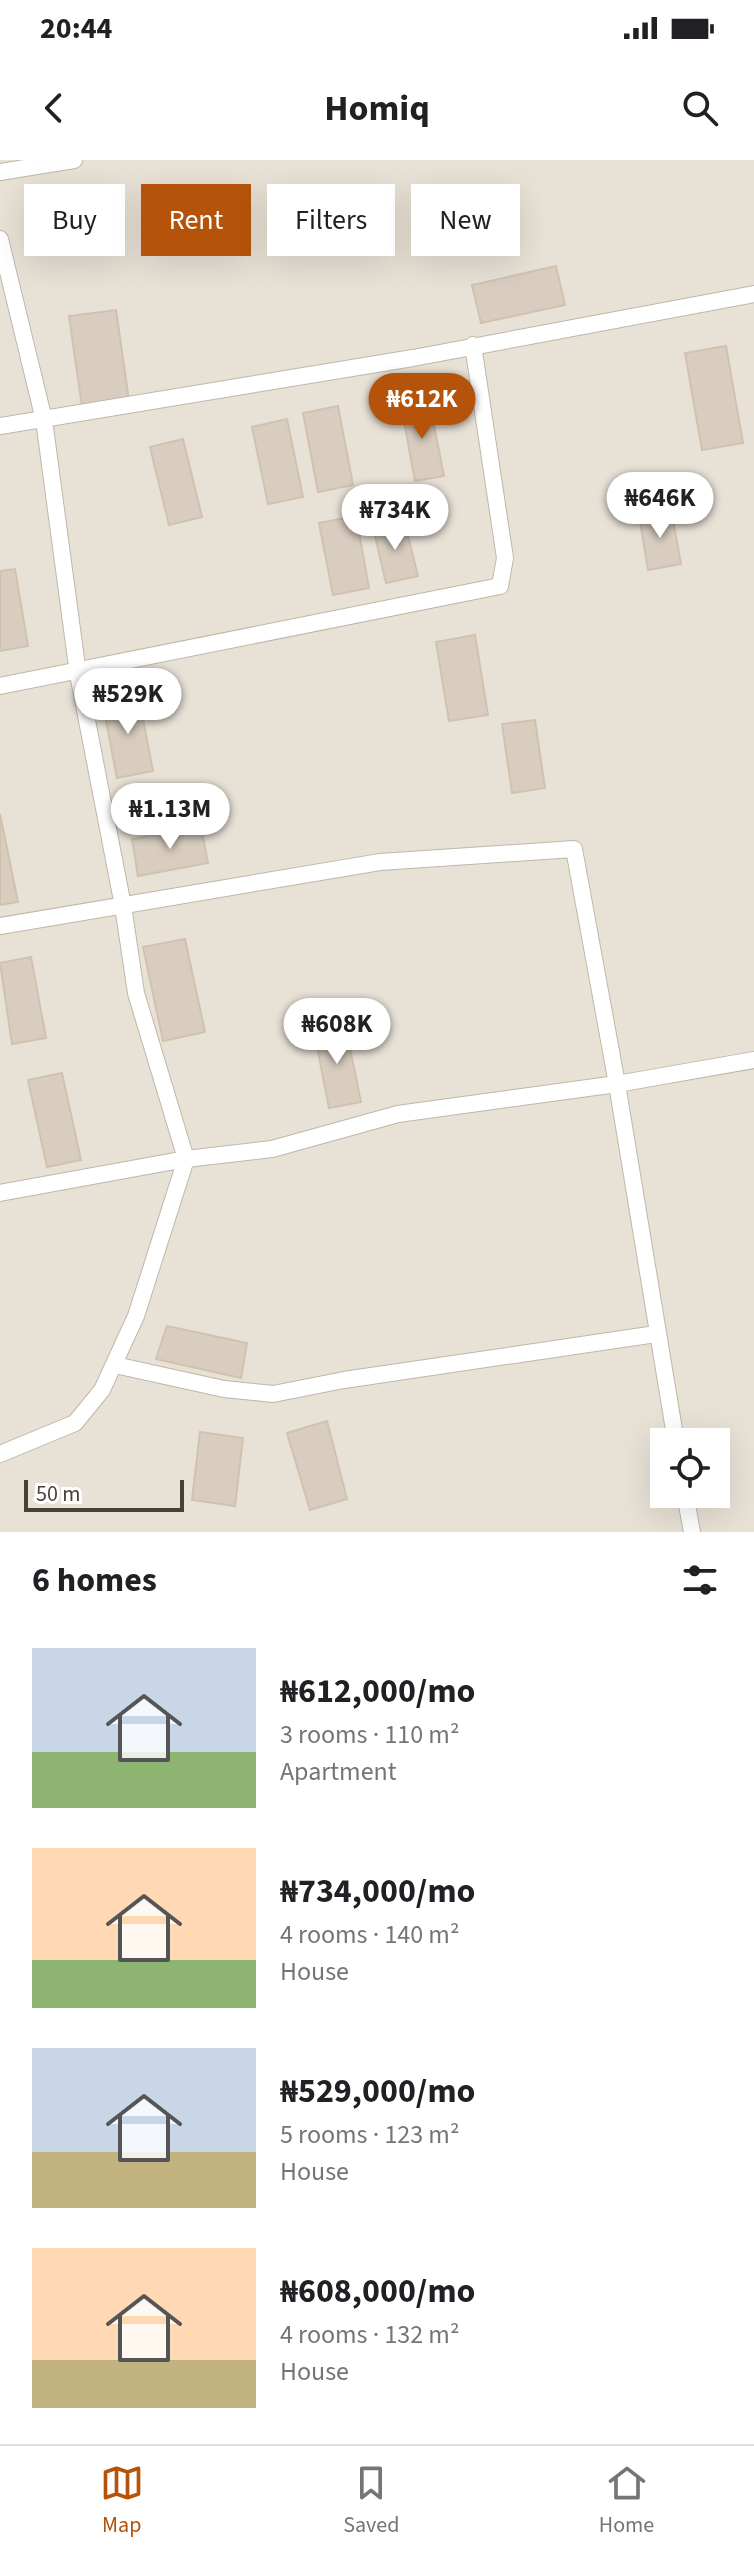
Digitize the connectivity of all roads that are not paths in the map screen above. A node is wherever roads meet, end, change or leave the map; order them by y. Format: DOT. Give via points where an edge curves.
graph roads {
  1 [pos="74,160"];
  2 [pos="0,172"];
  3 [pos="0,239"];
  4 [pos="754,294"];
  5 [pos="473,345"];
  6 [pos="44,420"];
  7 [pos="0,426"];
  8 [pos="78,674"];
  9 [pos="0,686"];
  10 [pos="123,906"];
  11 [pos="0,926"];
  12 [pos="754,1060"];
  13 [pos="617,1084"];
  14 [pos="186,1159"];
  15 [pos="0,1193"];
  16 [pos="656,1334"];
  17 [pos="115,1365"];
  18 [pos="673,1428"];
  19 [pos="0,1454"];
  20 [pos="688,1508"];
  21 [pos="692,1532"];
  1 -- 2 [label="street"];
  3 -- 6 [label="street"];
  4 -- 5 [label="street"];
  5 -- 6 [label="street"];
  5 -- 8 [label="street" via="505,558 500,586"];
  6 -- 7 [label="street"];
  6 -- 8 [label="street"];
  8 -- 9 [label="street"];
  8 -- 10 [label="street"];
  10 -- 11 [label="street"];
  10 -- 13 [label="street" via="380,862 567,846 576,854"];
  10 -- 14 [label="street" via="136,993"];
  12 -- 13 [label="street"];
  13 -- 14 [label="street" via="398,1114 272,1149"];
  13 -- 16 [label="street"];
  14 -- 15 [label="street"];
  14 -- 17 [label="street"];
  16 -- 17 [label="street" via="273,1394"];
  16 -- 18 [label="street"];
  17 -- 19 [label="street" via="75,1423"];
  20 -- 21 [label="street"];
}
